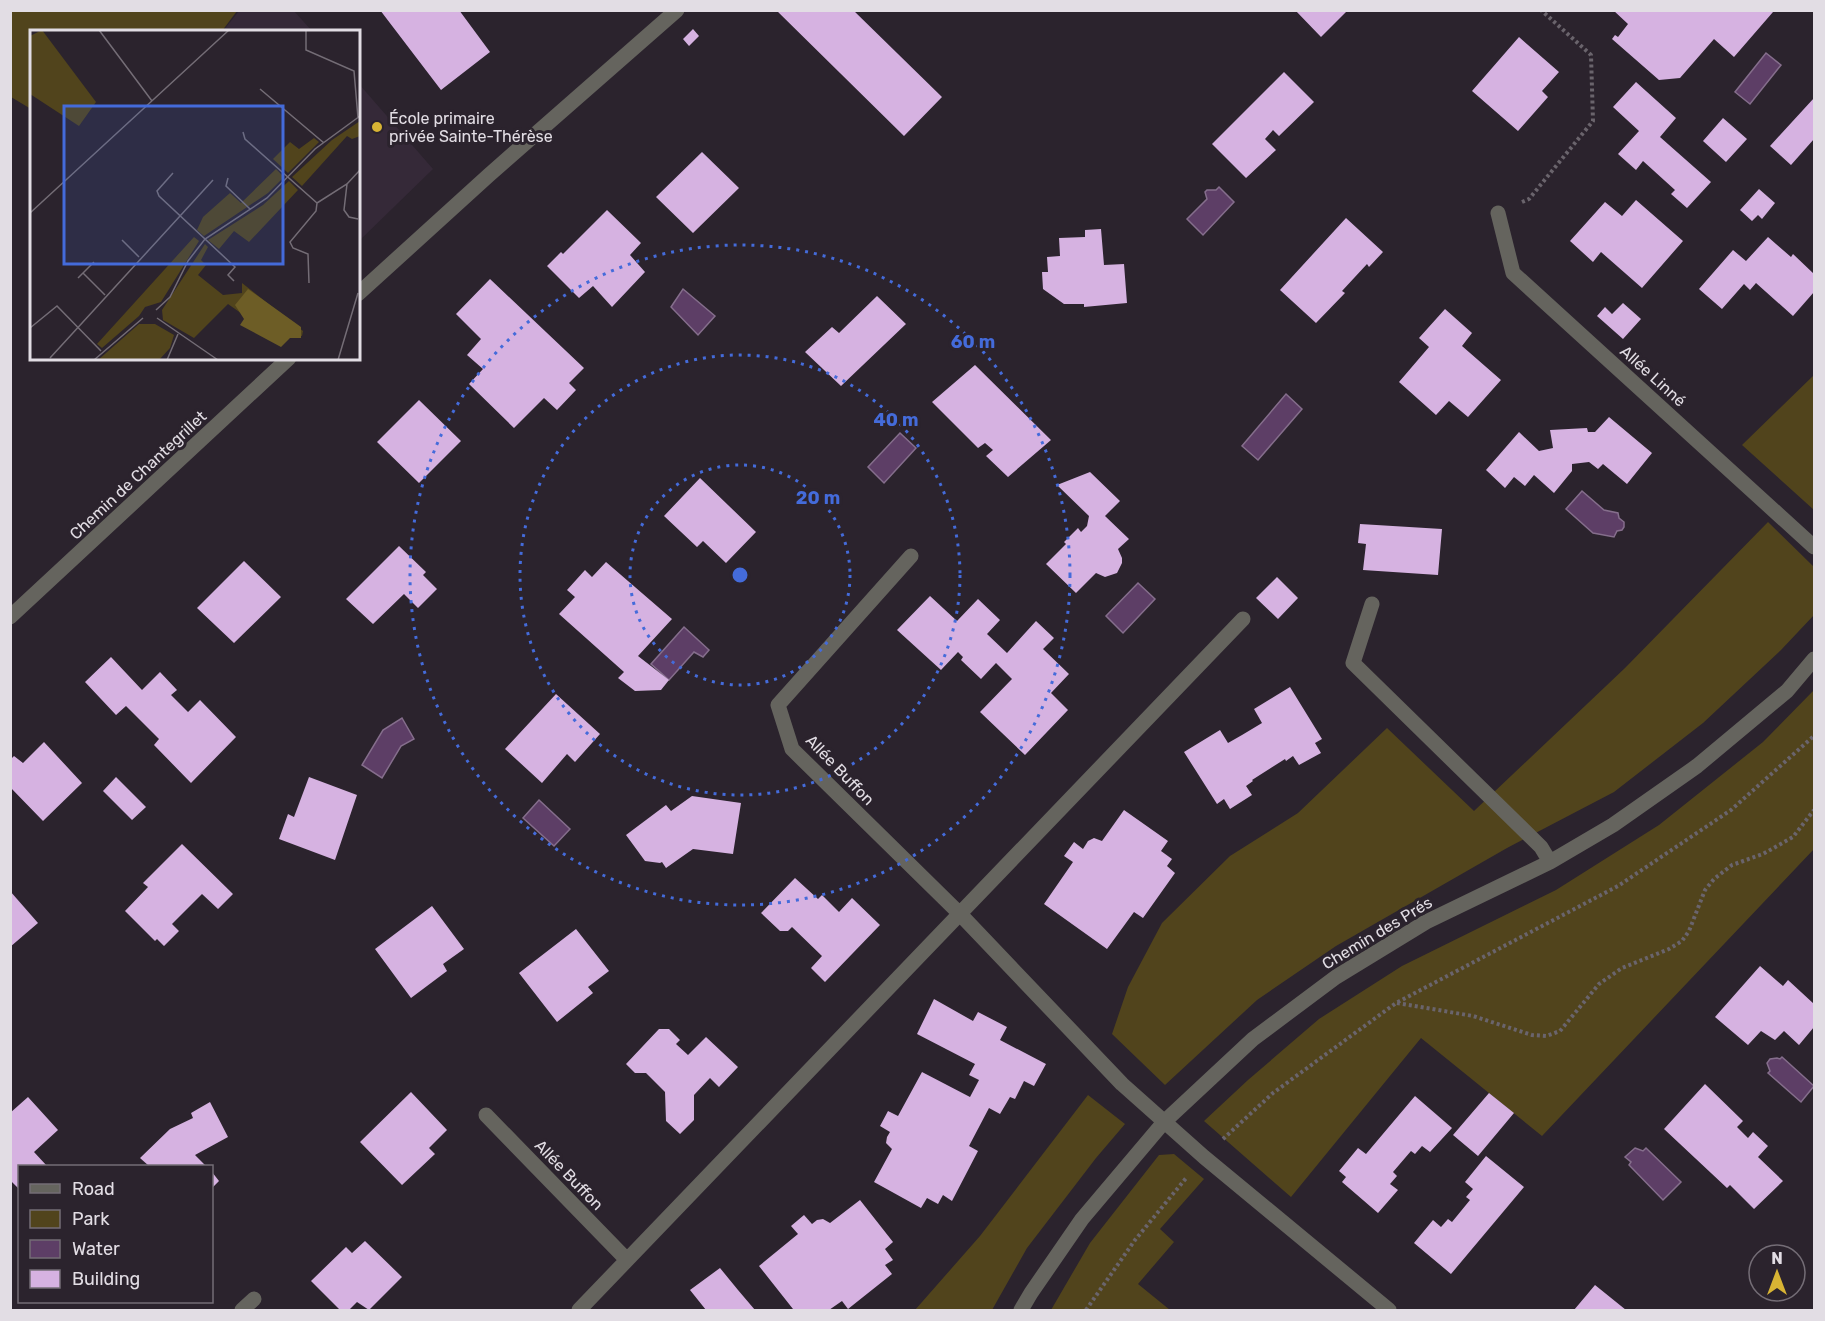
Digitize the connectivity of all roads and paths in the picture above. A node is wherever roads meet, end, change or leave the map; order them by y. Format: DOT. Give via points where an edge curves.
graph roads {
  1 [pos="677,10"];
  2 [pos="1541,10"];
  3 [pos="1498,213"];
  4 [pos="360,292"];
  5 [pos="287,360"];
  6 [pos="1815,547"];
  7 [pos="911,556"];
  8 [pos="1372,604"];
  9 [pos="10,618"];
  10 [pos="1243,619"];
  11 [pos="1815,659"];
  12 [pos="1815,736"];
  13 [pos="1815,810"];
  14 [pos="1550,862"];
  15 [pos="960,914"];
  16 [pos="1396,1003"];
  17 [pos="486,1115"];
  18 [pos="1164,1122"];
  19 [pos="1204,1157"];
  20 [pos="627,1260"];
  21 [pos="254,1299"];
  22 [pos="242,1311"];
  23 [pos="579,1311"];
  24 [pos="1021,1311"];
  25 [pos="1086,1311"];
  26 [pos="1389,1311"];
  1 -- 4 [label="street"];
  2 -- 3 [label="path" via="1592,55 1593,121 1529,199"];
  3 -- 6 [label="street, Allée Linné" via="1514,273"];
  5 -- 9 [label="street, Chemin de Chantegrillet"];
  7 -- 15 [label="street, Allée Buffon" via="778,705 792,749"];
  8 -- 14 [label="street" via="1353,663 1541,847"];
  10 -- 15 [label="street"];
  11 -- 14 [label="street, Chemin des Prés" via="1787,691 1697,766 1613,825"];
  12 -- 16 [label="path" via="1731,810 1618,886"];
  13 -- 16 [label="path" via="1793,837 1732,865 1714,879 1682,941 1622,968 1599,984 1560,1031 1532,1035 1473,1016"];
  14 -- 18 [label="street, Chemin des Prés" via="1426,922 1336,977 1253,1039"];
  15 -- 18 [label="street, Allée Buffon" via="1122,1084"];
  15 -- 20 [label="street"];
  16 -- 19 [label="path" via="1273,1093"];
  17 -- 20 [label="street, Allée Buffon"];
  18 -- 19 [label="street, Allée Buffon"];
  18 -- 24 [label="street, Chemin des Prés" via="1082,1219"];
  19 -- 25 [label="path" via="1135,1240"];
  19 -- 26 [label="street, Allée Buffon"];
  20 -- 23 [label="street"];
  21 -- 22 [label="street"];
}
